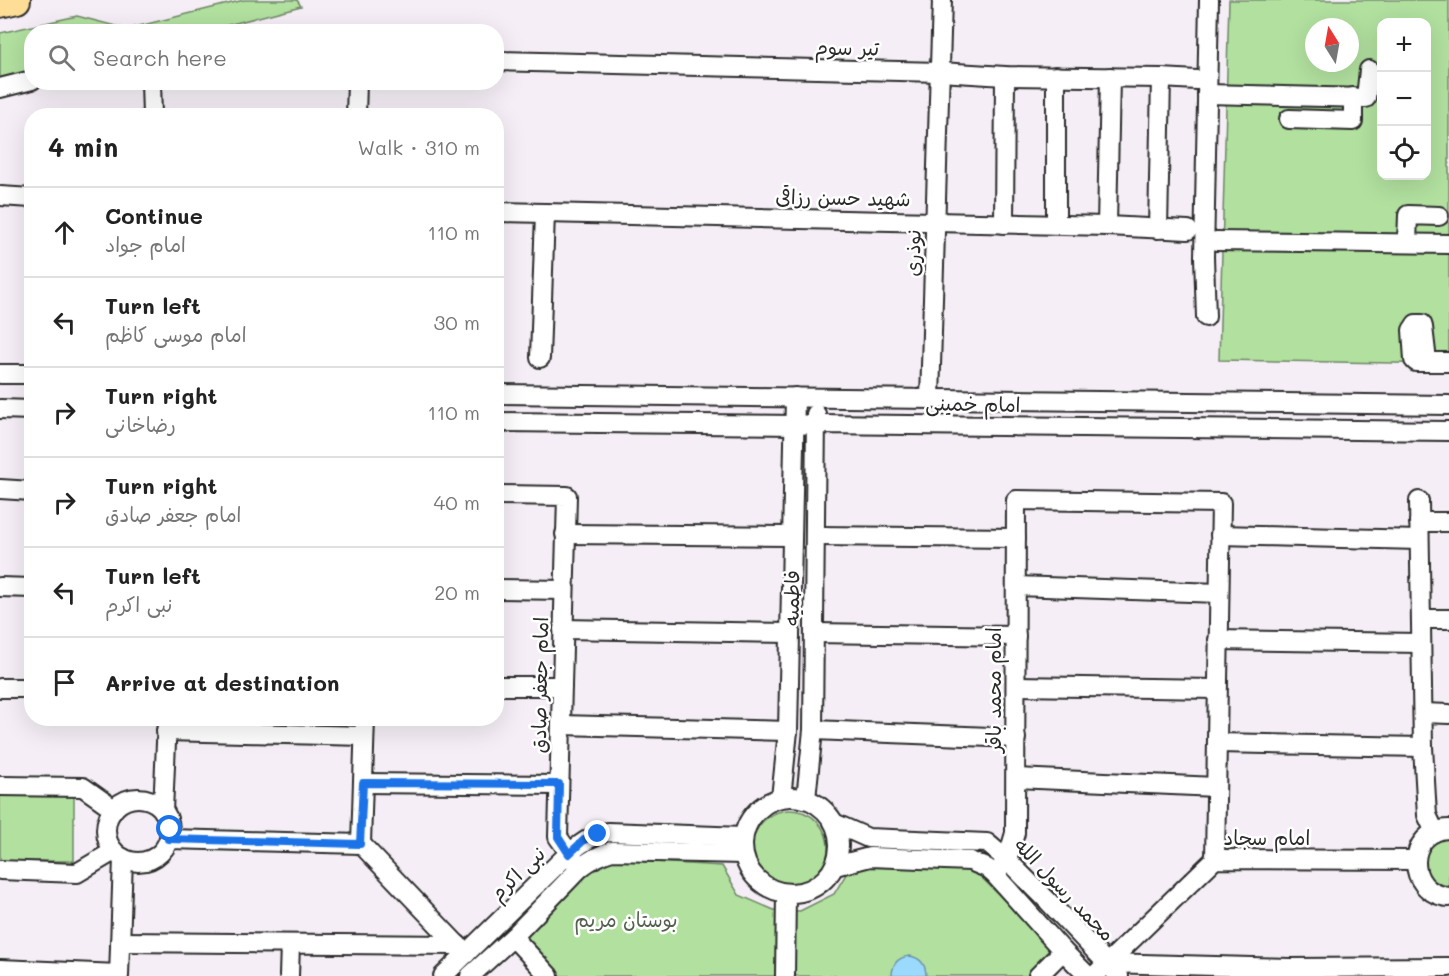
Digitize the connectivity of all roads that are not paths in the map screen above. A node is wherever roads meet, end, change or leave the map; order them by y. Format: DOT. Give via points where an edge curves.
graph roads {
  1 [pos="17,0"];
  2 [pos="942,0"];
  3 [pos="1209,0"];
  4 [pos="0,4"];
  5 [pos="504,61"];
  6 [pos="1368,70"];
  7 [pos="940,72"];
  8 [pos="1005,76"];
  9 [pos="1056,76"];
  10 [pos="1110,77"];
  11 [pos="1161,78"];
  12 [pos="24,82"];
  13 [pos="1202,87"];
  14 [pos="0,88"];
  15 [pos="151,90"];
  16 [pos="357,90"];
  17 [pos="1353,97"];
  18 [pos="152,108"];
  19 [pos="356,108"];
  20 [pos="1289,119"];
  21 [pos="0,196"];
  22 [pos="24,198"];
  23 [pos="504,212"];
  24 [pos="545,213"];
  25 [pos="1438,216"];
  26 [pos="935,222"];
  27 [pos="1004,224"];
  28 [pos="1056,224"];
  29 [pos="1107,226"];
  30 [pos="1158,229"];
  31 [pos="1188,230"];
  32 [pos="1216,241"];
  33 [pos="1407,243"];
  34 [pos="1449,244"];
  35 [pos="1206,317"];
  36 [pos="1423,327"];
  37 [pos="540,358"];
  38 [pos="1449,363"];
  39 [pos="0,374"];
  40 [pos="24,374"];
  41 [pos="504,394"];
  42 [pos="795,397"];
  43 [pos="816,398"];
  44 [pos="930,399"];
  45 [pos="1449,405"];
  46 [pos="0,409"];
  47 [pos="24,410"];
  48 [pos="504,422"];
  49 [pos="816,424"];
  50 [pos="794,425"];
  51 [pos="1449,431"];
  52 [pos="0,489"];
  53 [pos="24,490"];
  54 [pos="504,495"];
  55 [pos="1419,501"];
  56 [pos="1449,522"];
  57 [pos="1419,531"];
  58 [pos="565,534"];
  59 [pos="1220,535"];
  60 [pos="791,536"];
  61 [pos="814,536"];
  62 [pos="1016,538"];
  63 [pos="1016,586"];
  64 [pos="0,587"];
  65 [pos="24,588"];
  66 [pos="504,589"];
  67 [pos="564,590"];
  68 [pos="1219,593"];
  69 [pos="1421,619"];
  70 [pos="1449,619"];
  71 [pos="563,629"];
  72 [pos="790,633"];
  73 [pos="814,633"];
  74 [pos="1016,636"];
  75 [pos="1218,640"];
  76 [pos="1421,643"];
  77 [pos="504,686"];
  78 [pos="562,686"];
  79 [pos="1016,686"];
  80 [pos="0,688"];
  81 [pos="24,688"];
  82 [pos="1217,689"];
  83 [pos="1423,713"];
  84 [pos="1449,714"];
  85 [pos="561,725"];
  86 [pos="167,726"];
  87 [pos="266,726"];
  88 [pos="364,727"];
  89 [pos="813,730"];
  90 [pos="788,731"];
  91 [pos="1016,738"];
  92 [pos="1216,743"];
  93 [pos="1423,747"];
  94 [pos="1016,778"];
  95 [pos="363,783"];
  96 [pos="559,784"];
  97 [pos="0,786"];
  98 [pos="1216,787"];
  99 [pos="781,798"];
  100 [pos="806,799"];
  101 [pos="114,809"];
  102 [pos="164,811"];
  103 [pos="834,823"];
  104 [pos="1442,831"];
  105 [pos="168,839"];
  106 [pos="360,844"];
  107 [pos="743,845"];
  108 [pos="118,855"];
  109 [pos="1215,859"];
  110 [pos="1007,860"];
  111 [pos="1415,860"];
  112 [pos="574,861"];
  113 [pos="835,866"];
  114 [pos="0,870"];
  115 [pos="995,875"];
  116 [pos="786,893"];
  117 [pos="1449,897"];
  118 [pos="513,937"];
  119 [pos="120,942"];
  120 [pos="290,944"];
  121 [pos="462,950"];
  122 [pos="1063,951"];
  123 [pos="1449,967"];
  124 [pos="0,969"];
  125 [pos="1107,972"];
  126 [pos="1290,972"];
  127 [pos="119,975"];
  128 [pos="289,976"];
  129 [pos="443,976"];
  130 [pos="470,976"];
  131 [pos="549,976"];
  132 [pos="784,976"];
  133 [pos="1038,976"];
  134 [pos="1088,976"];
  1 -- 4 [label="highway"];
  2 -- 7 [label="street, نوذری"];
  3 -- 13 [label="street"];
  5 -- 7 [label="street, تیر سوم"];
  6 -- 17 [label="street" via="1366,98"];
  7 -- 8 [label="street, تیر سوم"];
  7 -- 26 [label="street, نوذری"];
  8 -- 9 [label="street, تیر سوم"];
  8 -- 27 [label="street"];
  9 -- 10 [label="street, تیر سوم"];
  9 -- 28 [label="street"];
  10 -- 11 [label="street, تیر سوم"];
  10 -- 29 [label="street"];
  11 -- 13 [label="street, تیر سوم"];
  11 -- 30 [label="street"];
  12 -- 14 [label="street"];
  13 -- 17 [label="street, تیر سوم"];
  13 -- 35 [label="street"];
  15 -- 18 [label="street"];
  16 -- 19 [label="street"];
  17 -- 20 [label="street" via="1353,121"];
  21 -- 22 [label="street"];
  23 -- 24 [label="street, شهید حسن رزاقی"];
  24 -- 26 [label="street, شهید حسن رزاقی"];
  24 -- 37 [label="street"];
  25 -- 33 [label="street" via="1408,215"];
  26 -- 27 [label="street, شهید حسن رزاقی"];
  26 -- 44 [label="street, نوذری"];
  27 -- 28 [label="street, شهید حسن رزاقی"];
  28 -- 29 [label="street, شهید حسن رزاقی"];
  29 -- 30 [label="street, شهید حسن رزاقی"];
  30 -- 31 [label="street, شهید حسن رزاقی"];
  32 -- 33 [label="street"];
  33 -- 34 [label="street"];
  36 -- 38 [label="street" via="1427,361"];
  39 -- 40 [label="street"];
  41 -- 42 [label="street, امام خمینی"];
  42 -- 43 [label="street, امام خمینی"];
  42 -- 50 [label="street, فاطمیه"];
  43 -- 44 [label="street, امام خمینی"];
  43 -- 49 [label="street, فاطمیه"];
  44 -- 45 [label="street, امام خمینی"];
  46 -- 47 [label="street"];
  48 -- 50 [label="street, امام خمینی"];
  49 -- 50 [label="street, امام خمینی"];
  49 -- 51 [label="street, امام خمینی"];
  49 -- 61 [label="street, فاطمیه"];
  50 -- 60 [label="street, فاطمیه"];
  52 -- 53 [label="street"];
  54 -- 58 [label="street, امام جعفر صادق" via="567,496"];
  55 -- 57 [label="street"];
  56 -- 57 [label="street"];
  57 -- 59 [label="street"];
  57 -- 69 [label="street"];
  58 -- 60 [label="street"];
  58 -- 67 [label="street, امام جعفر صادق"];
  59 -- 62 [label="street, امام محمد باقر" via="1221,503 1016,500"];
  59 -- 68 [label="street"];
  60 -- 72 [label="street, فاطمیه"];
  61 -- 62 [label="street"];
  61 -- 73 [label="street, فاطمیه"];
  62 -- 63 [label="street, امام محمد باقر"];
  63 -- 68 [label="street"];
  63 -- 74 [label="street, امام محمد باقر"];
  64 -- 65 [label="street"];
  66 -- 67 [label="street"];
  67 -- 71 [label="street, امام جعفر صادق"];
  68 -- 75 [label="street"];
  69 -- 70 [label="street"];
  69 -- 76 [label="street"];
  71 -- 72 [label="street"];
  71 -- 78 [label="street, امام جعفر صادق"];
  72 -- 90 [label="street, فاطمیه"];
  73 -- 74 [label="street"];
  73 -- 89 [label="street, فاطمیه"];
  74 -- 79 [label="street, امام محمد باقر"];
  75 -- 76 [label="street"];
  75 -- 82 [label="street"];
  76 -- 83 [label="street"];
  77 -- 78 [label="street"];
  78 -- 85 [label="street, امام جعفر صادق"];
  79 -- 82 [label="street"];
  79 -- 91 [label="street, امام محمد باقر"];
  80 -- 81 [label="street"];
  82 -- 92 [label="street"];
  83 -- 84 [label="street"];
  83 -- 93 [label="street"];
  85 -- 90 [label="street"];
  85 -- 96 [label="street, امام جعفر صادق"];
  86 -- 102 [label="street"];
  87 -- 88 [label="street"];
  88 -- 95 [label="street"];
  89 -- 91 [label="street"];
  89 -- 100 [label="street, فاطمیه"];
  90 -- 99 [label="street, فاطمیه"];
  91 -- 94 [label="street, امام محمد باقر"];
  92 -- 93 [label="street"];
  92 -- 98 [label="street"];
  93 -- 104 [label="street" via="1427,815"];
  94 -- 98 [label="street"];
  94 -- 110 [label="street, امام محمد باقر" via="1016,833"];
  95 -- 96 [label="street"];
  95 -- 106 [label="street"];
  96 -- 112 [label="street, امام جعفر صادق" via="558,837"];
  97 -- 101 [label="street" via="83,787"];
  98 -- 109 [label="street"];
  99 -- 100 [label="street"];
  99 -- 107 [label="street" via="756,812 748,823"];
  100 -- 103 [label="street, محمد رسول الله" via="822,808"];
  101 -- 102 [label="street" via="139,798"];
  101 -- 108 [label="street" via="106,834"];
  102 -- 105 [label="street" via="170,829"];
  103 -- 110 [label="street, محمد رسول الله" via="868,838 987,843"];
  103 -- 113 [label="street" via="840,844"];
  104 -- 111 [label="street" via="1427,837"];
  105 -- 106 [label="street"];
  105 -- 108 [label="street" via="165,848 150,860 132,861"];
  106 -- 121 [label="street"];
  107 -- 112 [label="street, نبی اکرم" via="608,832 584,840"];
  107 -- 116 [label="street" via="747,866 754,876"];
  108 -- 114 [label="street" via="77,873"];
  108 -- 119 [label="street"];
  109 -- 111 [label="street, امام سجاد"];
  109 -- 125 [label="street, امام سجاد"];
  110 -- 115 [label="street, امام محمد باقر"];
  110 -- 125 [label="street, محمد رسول الله"];
  111 -- 117 [label="street" via="1420,881 1427,889"];
  112 -- 118 [label="street, نبی اکرم"];
  112 -- 121 [label="street, نبی اکرم"];
  113 -- 115 [label="street, محمد رسول الله" via="870,857 970,861"];
  113 -- 116 [label="street" via="815,887 801,893"];
  115 -- 122 [label="street, محمد رسول الله"];
  116 -- 132 [label="street"];
  118 -- 130 [label="street, نبی اکرم"];
  118 -- 131 [label="street"];
  119 -- 120 [label="street"];
  119 -- 127 [label="street"];
  120 -- 121 [label="street"];
  120 -- 128 [label="street"];
  121 -- 129 [label="street, نبی اکرم"];
  122 -- 133 [label="street"];
  122 -- 134 [label="street, محمد رسول الله"];
  123 -- 126 [label="street"];
  124 -- 127 [label="street"];
  125 -- 126 [label="street"];
}
